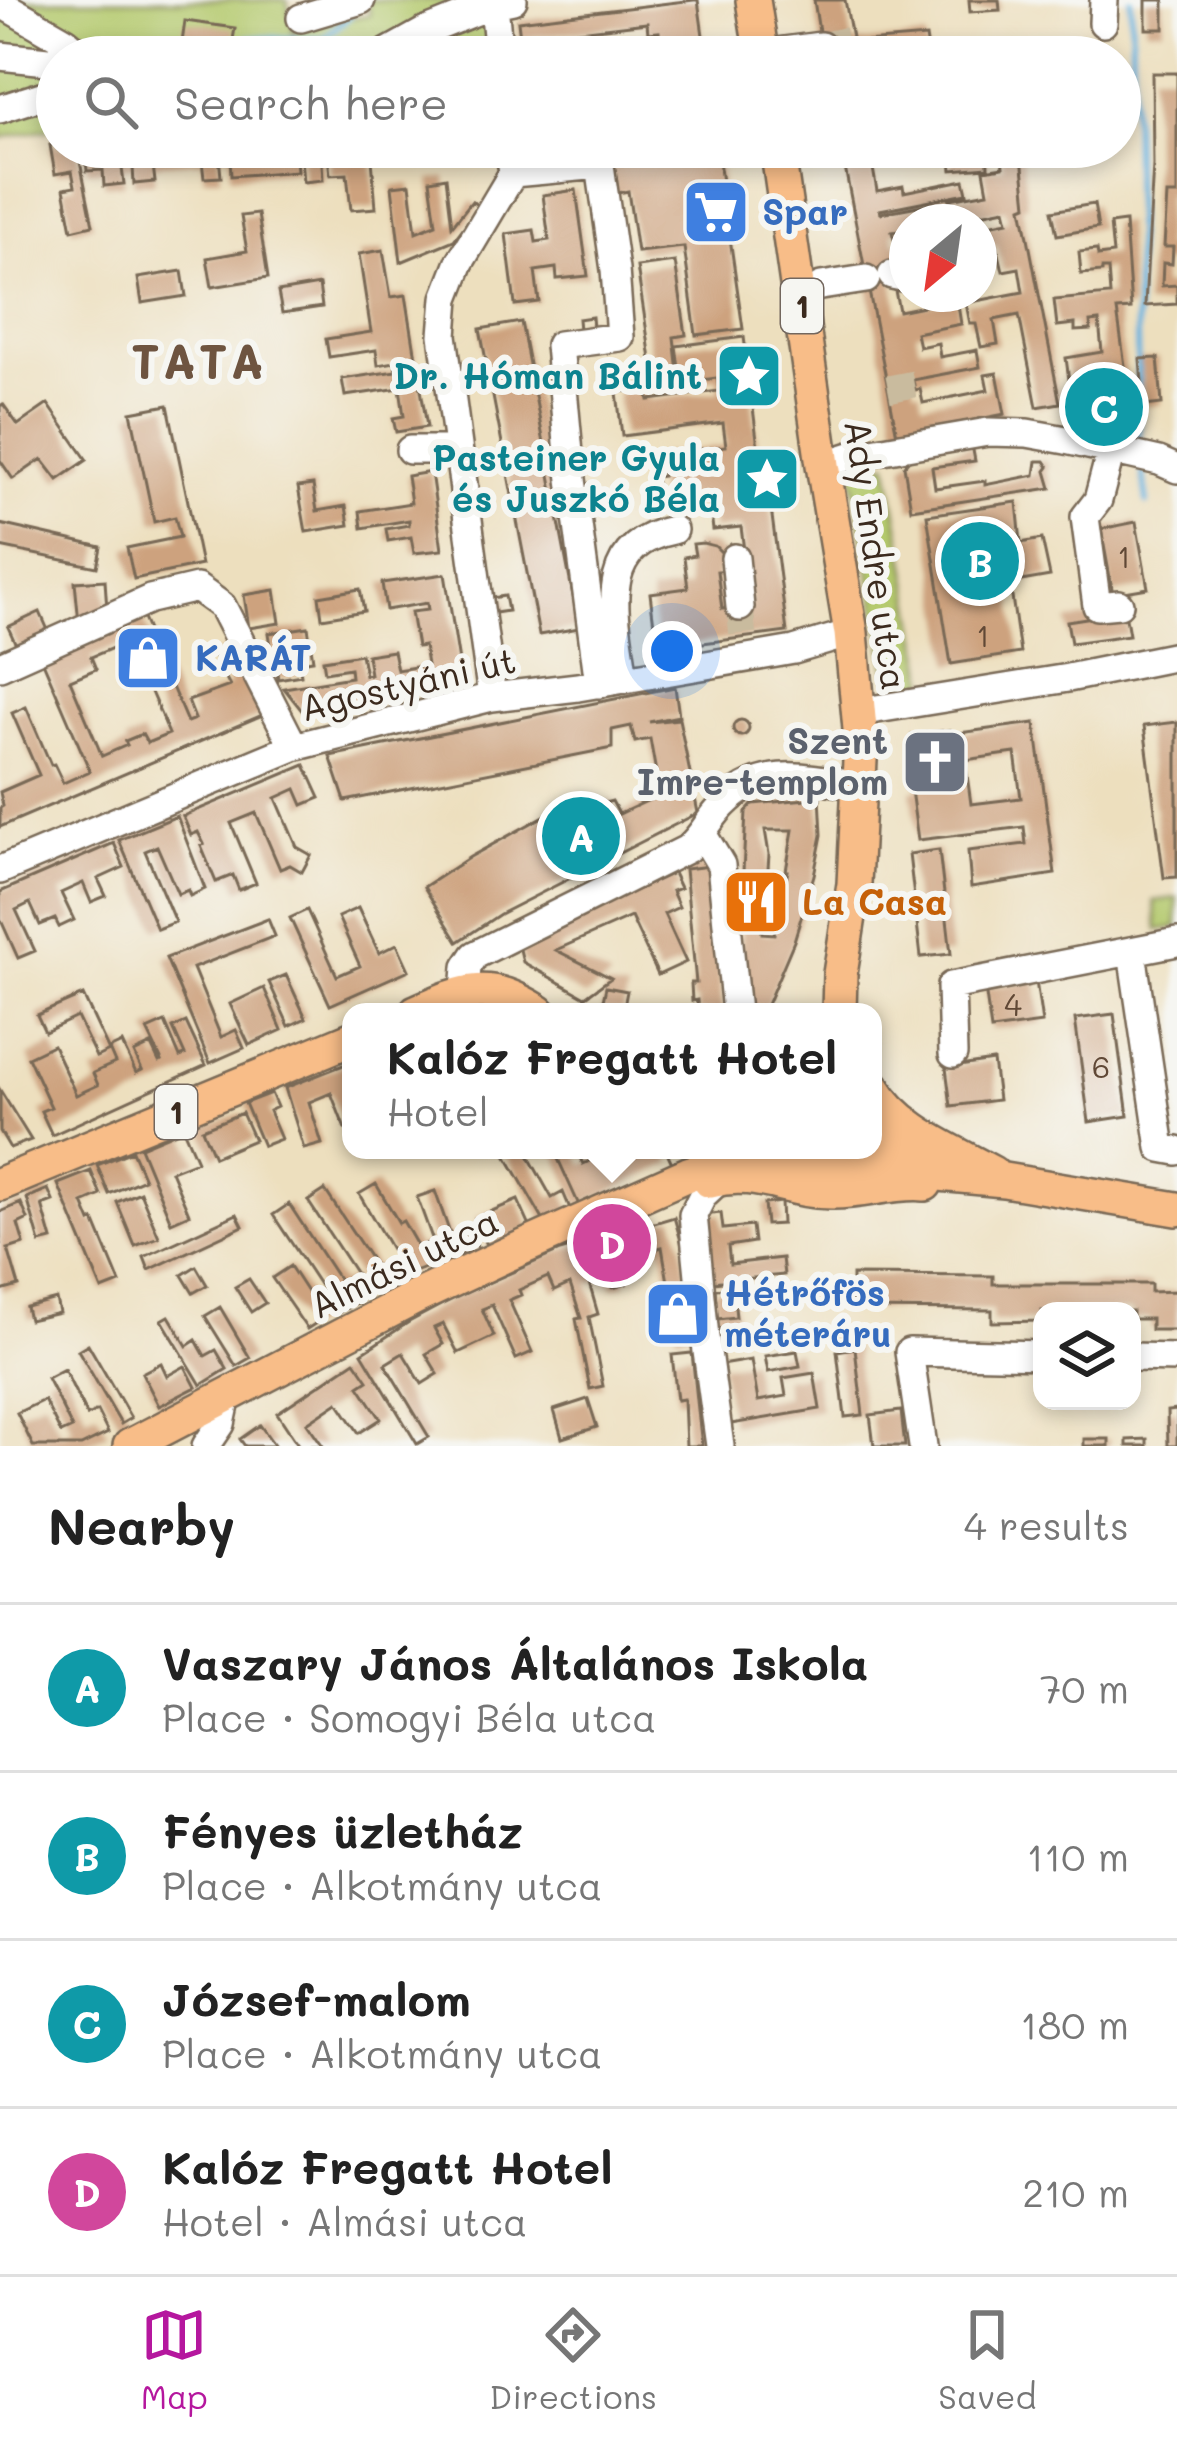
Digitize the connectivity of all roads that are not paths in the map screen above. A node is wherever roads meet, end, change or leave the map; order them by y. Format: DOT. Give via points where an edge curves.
graph roads {
  1 [pos="361,0"];
  2 [pos="753,0"];
  3 [pos="503,2"];
  4 [pos="0,3"];
  5 [pos="301,15"];
  6 [pos="57,36"];
  7 [pos="417,36"];
  8 [pos="501,36"];
  9 [pos="759,36"];
  10 [pos="0,56"];
  11 [pos="36,60"];
  12 [pos="36,98"];
  13 [pos="0,109"];
  14 [pos="507,168"];
  15 [pos="600,168"];
  16 [pos="780,168"];
  17 [pos="888,278"];
  18 [pos="821,286"];
  19 [pos="410,450"];
  20 [pos="457,450"];
  21 [pos="1130,456"];
  22 [pos="823,466"];
  23 [pos="1177,470"];
  24 [pos="673,530"];
  25 [pos="735,558"];
  26 [pos="1120,604"];
  27 [pos="740,607"];
  28 [pos="851,632"];
  29 [pos="1177,656"];
  30 [pos="0,667"];
  31 [pos="611,681"];
  32 [pos="492,698"];
  33 [pos="858,712"];
  34 [pos="293,747"];
  35 [pos="860,787"];
  36 [pos="703,835"];
  37 [pos="0,870"];
  38 [pos="1177,942"];
  39 [pos="1132,952"];
  40 [pos="840,974"];
  41 [pos="465,992"];
  42 [pos="438,1003"];
  43 [pos="523,1003"];
  44 [pos="735,1003"];
  45 [pos="824,1003"];
  46 [pos="832,1003"];
  47 [pos="842,1003"];
  48 [pos="342,1043"];
  49 [pos="953,1054"];
  50 [pos="882,1101"];
  51 [pos="882,1137"];
  52 [pos="1177,1151"];
  53 [pos="733,1159"];
  54 [pos="800,1159"];
  55 [pos="831,1159"];
  56 [pos="855,1159"];
  57 [pos="721,1178"];
  58 [pos="1004,1180"];
  59 [pos="0,1184"];
  60 [pos="668,1192"];
  61 [pos="624,1203"];
  62 [pos="1177,1209"];
  63 [pos="693,1215"];
  64 [pos="1033,1355"];
  65 [pos="1141,1358"];
  66 [pos="1177,1358"];
  67 [pos="223,1428"];
  68 [pos="130,1446"];
  69 [pos="720,1446"];
  70 [pos="923,1446"];
  1 -- 5 [label="street"];
  2 -- 9 [label="main road"];
  3 -- 7 [label="street"];
  3 -- 8 [label="street"];
  4 -- 6 [label="street"];
  10 -- 11 [label="street"];
  12 -- 13 [label="street"];
  14 -- 20 [label="street" via="446,298"];
  15 -- 31 [label="street" via="620,337 559,345 570,464"];
  16 -- 22 [label="main road, Ady Endre utca / 1"];
  17 -- 18 [label="street"];
  19 -- 20 [label="street"];
  20 -- 32 [label="street"];
  21 -- 22 [label="street" via="988,432"];
  21 -- 23 [label="street"];
  21 -- 26 [label="street" via="1085,518 1097,606"];
  22 -- 28 [label="main road, Ady Endre utca / 1"];
  24 -- 31 [label="street" via="652,534 620,566"];
  25 -- 27 [label="street"];
  28 -- 31 [label="street, Agostyáni út" via="794,650 743,648"];
  28 -- 33 [label="main road, Ady Endre utca / 1"];
  29 -- 33 [label="street"];
  30 -- 34 [label="street" via="150,599 197,588 222,606"];
  31 -- 32 [label="street, Agostyáni út"];
  32 -- 34 [label="street, Agostyáni út"];
  33 -- 35 [label="main road, Ady Endre utca / 1"];
  34 -- 37 [label="street, Agostyáni út"];
  35 -- 36 [label="street" via="789,774 754,782 714,814"];
  35 -- 40 [label="main road, Ady Endre utca / 1"];
  36 -- 41 [label="street" via="475,955"];
  36 -- 44 [label="street" via="721,865"];
  38 -- 39 [label="street"];
  39 -- 49 [label="street" via="951,986"];
  39 -- 52 [label="street" via="1161,1148"];
  40 -- 45 [label="main road, 1"];
  40 -- 46 [label="main road, 1"];
  40 -- 47 [label="main road, 1"];
  41 -- 42 [label="main road"];
  41 -- 43 [label="main road" via="493,991"];
  48 -- 59 [label="main road, 1"];
  50 -- 58 [label="main road" via="906,1125"];
  51 -- 58 [label="main road"];
  53 -- 61 [label="main road, Almási utca"];
  54 -- 55 [label="main road"];
  56 -- 58 [label="main road"];
  57 -- 58 [label="main road" via="833,1192"];
  57 -- 60 [label="main road"];
  57 -- 63 [label="street"];
  58 -- 62 [label="main road"];
  60 -- 61 [label="main road"];
  60 -- 63 [label="street"];
  61 -- 67 [label="main road, Almási utca" via="414,1298"];
  63 -- 69 [label="street"];
  64 -- 70 [label="street" via="908,1352"];
  65 -- 66 [label="street"];
  67 -- 68 [label="main road, Almási utca"];
}
